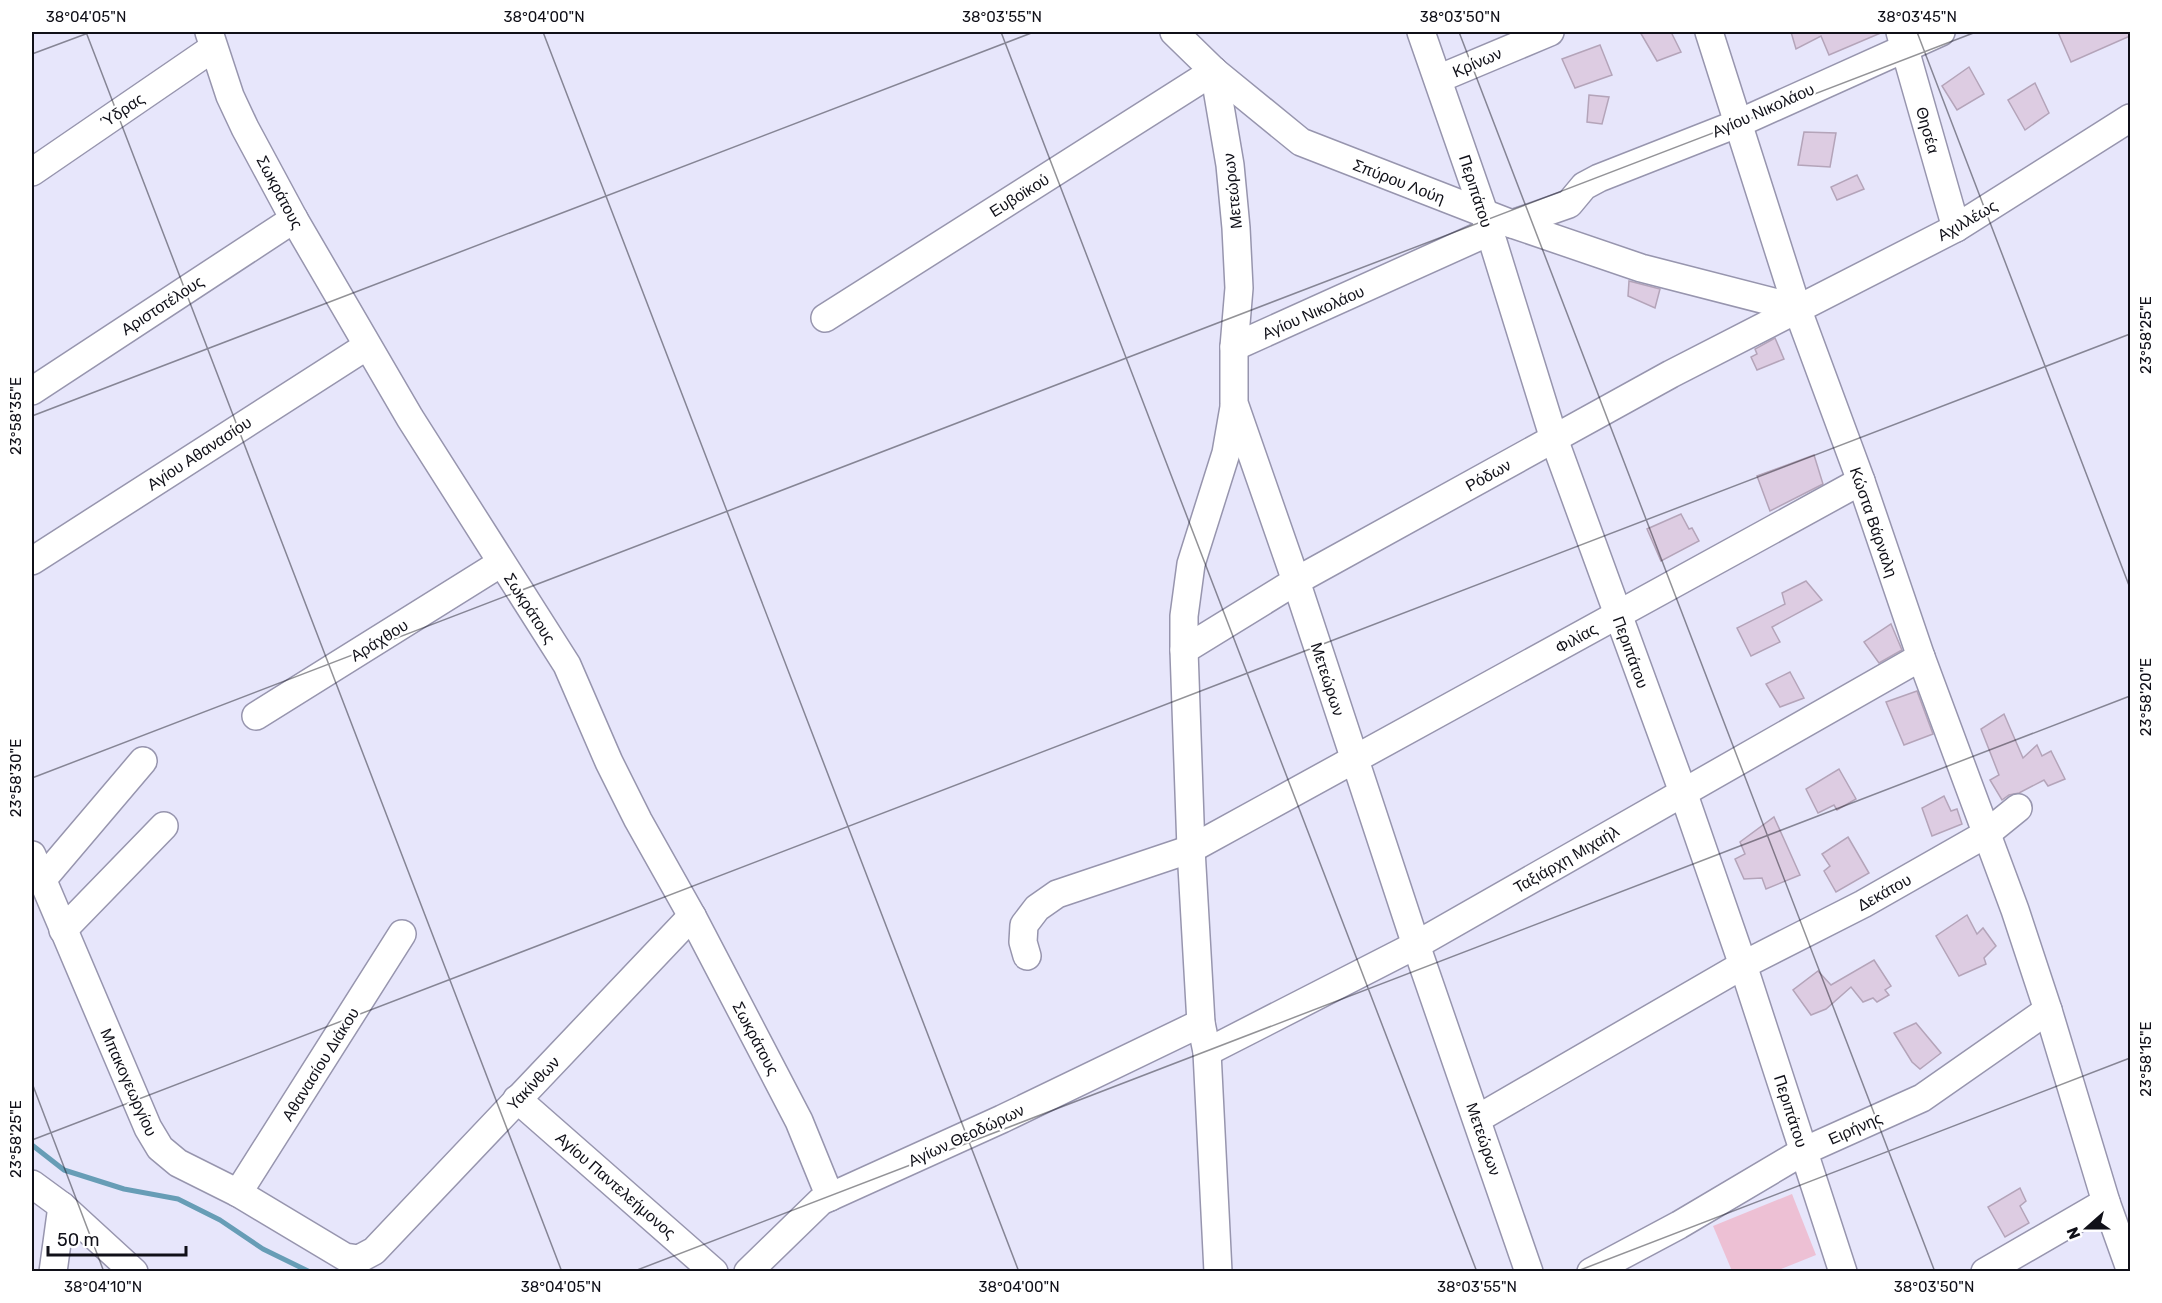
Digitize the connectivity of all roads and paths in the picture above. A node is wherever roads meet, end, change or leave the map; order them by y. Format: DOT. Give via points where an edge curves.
graph roads {
  1 [pos="1174,32"];
  2 [pos="1421,32"];
  3 [pos="1550,32"];
  4 [pos="1709,32"];
  5 [pos="1941,32"];
  6 [pos="1902,39"];
  7 [pos="211,40"];
  8 [pos="1214,71"];
  9 [pos="1438,79"];
  10 [pos="2130,118"];
  11 [pos="1739,123"];
  12 [pos="32,172"];
  13 [pos="294,219"];
  14 [pos="1495,223"];
  15 [pos="1956,228"];
  16 [pos="1797,308"];
  17 [pos="825,318"];
  18 [pos="367,346"];
  19 [pos="1234,347"];
  20 [pos="32,391"];
  21 [pos="1234,403"];
  22 [pos="1554,439"];
  23 [pos="1861,481"];
  24 [pos="32,561"];
  25 [pos="501,563"];
  26 [pos="1296,581"];
  27 [pos="1617,615"];
  28 [pos="1184,650"];
  29 [pos="1921,657"];
  30 [pos="256,716"];
  31 [pos="1354,759"];
  32 [pos="143,761"];
  33 [pos="1683,792"];
  34 [pos="2018,808"];
  35 [pos="164,826"];
  36 [pos="1986,834"];
  37 [pos="1191,849"];
  38 [pos="32,855"];
  39 [pos="42,880"];
  40 [pos="693,916"];
  41 [pos="63,930"];
  42 [pos="402,934"];
  43 [pos="1416,945"];
  44 [pos="1027,956"];
  45 [pos="1743,965"];
  46 [pos="2048,1010"];
  47 [pos="1201,1023"];
  48 [pos="1207,1052"];
  49 [pos="518,1099"];
  50 [pos="1478,1119"];
  51 [pos="1804,1151"];
  52 [pos="32,1184"];
  53 [pos="238,1193"];
  54 [pos="830,1197"];
  55 [pos="2106,1202"];
  56 [pos="62,1206"];
  57 [pos="374,1251"];
  58 [pos="2130,1269"];
  59 [pos="53,1272"];
  60 [pos="134,1272"];
  61 [pos="714,1272"];
  62 [pos="748,1272"];
  63 [pos="1218,1272"];
  64 [pos="1529,1272"];
  65 [pos="1592,1272"];
  66 [pos="1843,1272"];
  67 [pos="1985,1272"];
  1 -- 8 [label="street, Σπύρου Λούη"];
  2 -- 9 [label="street, Περιπάτου"];
  3 -- 9 [label="street, Κρίνων"];
  4 -- 11 [label="street, Κώστα Βάρναλη"];
  5 -- 6 [label="street, Αγίου Νικολάου"];
  6 -- 11 [label="street, Αγίου Νικολάου"];
  6 -- 15 [label="street, Θησέα"];
  7 -- 12 [label="street, Ύδρας"];
  7 -- 13 [label="street, Σωκράτους" via="245,128"];
  8 -- 14 [label="street, Σπύρου Λούη" via="1301,142"];
  8 -- 17 [label="street, Ευβοϊκού"];
  8 -- 19 [label="street, Μετεώρων" via="1236,228 1239,288"];
  9 -- 14 [label="street, Περιπάτου"];
  10 -- 15 [label="street, Αχιλλέως"];
  11 -- 14 [label="street, Αγίου Νικολάου" via="1599,178 1584,186 1569,204"];
  11 -- 16 [label="street, Κώστα Βάρναλη"];
  13 -- 18 [label="street, Σωκράτους"];
  13 -- 20 [label="street, Αριστοτέλους"];
  14 -- 16 [label="street, Σπύρου Λούη" via="1641,268"];
  14 -- 19 [label="street, Αγίου Νικολάου"];
  14 -- 22 [label="street, Περιπάτου"];
  15 -- 16 [label="street, Αχιλλέως"];
  16 -- 22 [label="street, Ρόδων"];
  16 -- 23 [label="street, Κώστα Βάρναλη"];
  18 -- 24 [label="street, Αγίου Αθανασίου"];
  18 -- 25 [label="street, Σωκράτους"];
  19 -- 21 [label="street, Μετεώρων"];
  21 -- 26 [label="street, Μετεώρων"];
  21 -- 28 [label="street" via="1226,453 1191,564"];
  22 -- 26 [label="street, Ρόδων"];
  22 -- 27 [label="street, Περιπάτου"];
  23 -- 27 [label="street, Φιλίας"];
  23 -- 29 [label="street, Κώστα Βάρναλη"];
  25 -- 30 [label="street, Αράχθου"];
  25 -- 40 [label="street, Σωκράτους" via="567,665 638,820"];
  26 -- 28 [label="street, Ρόδων"];
  26 -- 31 [label="street, Μετεώρων"];
  27 -- 31 [label="street, Φιλίας"];
  27 -- 33 [label="street, Περιπάτου"];
  28 -- 37 [label="street"];
  29 -- 33 [label="street, Ταξιάρχη Μιχαήλ"];
  29 -- 36 [label="street, Κώστα Βάρναλη"];
  31 -- 37 [label="street, Φιλίας"];
  31 -- 43 [label="street, Μετεώρων"];
  32 -- 39 [label="street"];
  33 -- 43 [label="street, Ταξιάρχη Μιχαήλ"];
  33 -- 45 [label="street, Περιπάτου"];
  34 -- 36 [label="street, Δεκάτου"];
  35 -- 41 [label="street"];
  36 -- 45 [label="street, Δεκάτου" via="1863,904"];
  36 -- 46 [label="street, Κώστα Βάρναλη"];
  37 -- 44 [label="street, Φιλίας" via="1057,894 1037,908 1024,925"];
  37 -- 47 [label="street"];
  38 -- 39 [label="street, Μπακογεωργίου"];
  39 -- 41 [label="street, Μπακογεωργίου"];
  40 -- 49 [label="street, Υακίνθων"];
  40 -- 54 [label="street, Σωκράτους" via="799,1121"];
  41 -- 53 [label="street, Μπακογεωργίου" via="160,1148 178,1163"];
  42 -- 53 [label="street, Αθανασίου Διάκου"];
  43 -- 48 [label="street, Ταξιάρχη Μιχαήλ"];
  43 -- 50 [label="street, Μετεώρων"];
  45 -- 50 [label="street, Δεκάτου"];
  45 -- 51 [label="street, Περιπάτου"];
  46 -- 51 [label="street, Ειρήνης" via="1922,1098"];
  46 -- 55 [label="street, Κώστα Βάρναλη"];
  47 -- 48 [label="street"];
  47 -- 54 [label="street, Αγίων Θεοδώρων"];
  48 -- 63 [label="street"];
  49 -- 57 [label="street, Υακίνθων"];
  49 -- 61 [label="street, Αγίου Παντελεήμονος"];
  50 -- 64 [label="street, Μετεώρων"];
  51 -- 65 [label="street, Ειρήνης"];
  51 -- 66 [label="street, Περιπάτου"];
  52 -- 56 [label="street"];
  53 -- 57 [label="street, Μπακογεωργίου" via="345,1257 359,1259"];
  54 -- 62 [label="street, Αγίων Θεοδώρων" via="813,1207"];
  55 -- 58 [label="street, Κώστα Βάρναλη"];
  55 -- 67 [label="street"];
  56 -- 59 [label="street"];
  56 -- 60 [label="street"];
}
